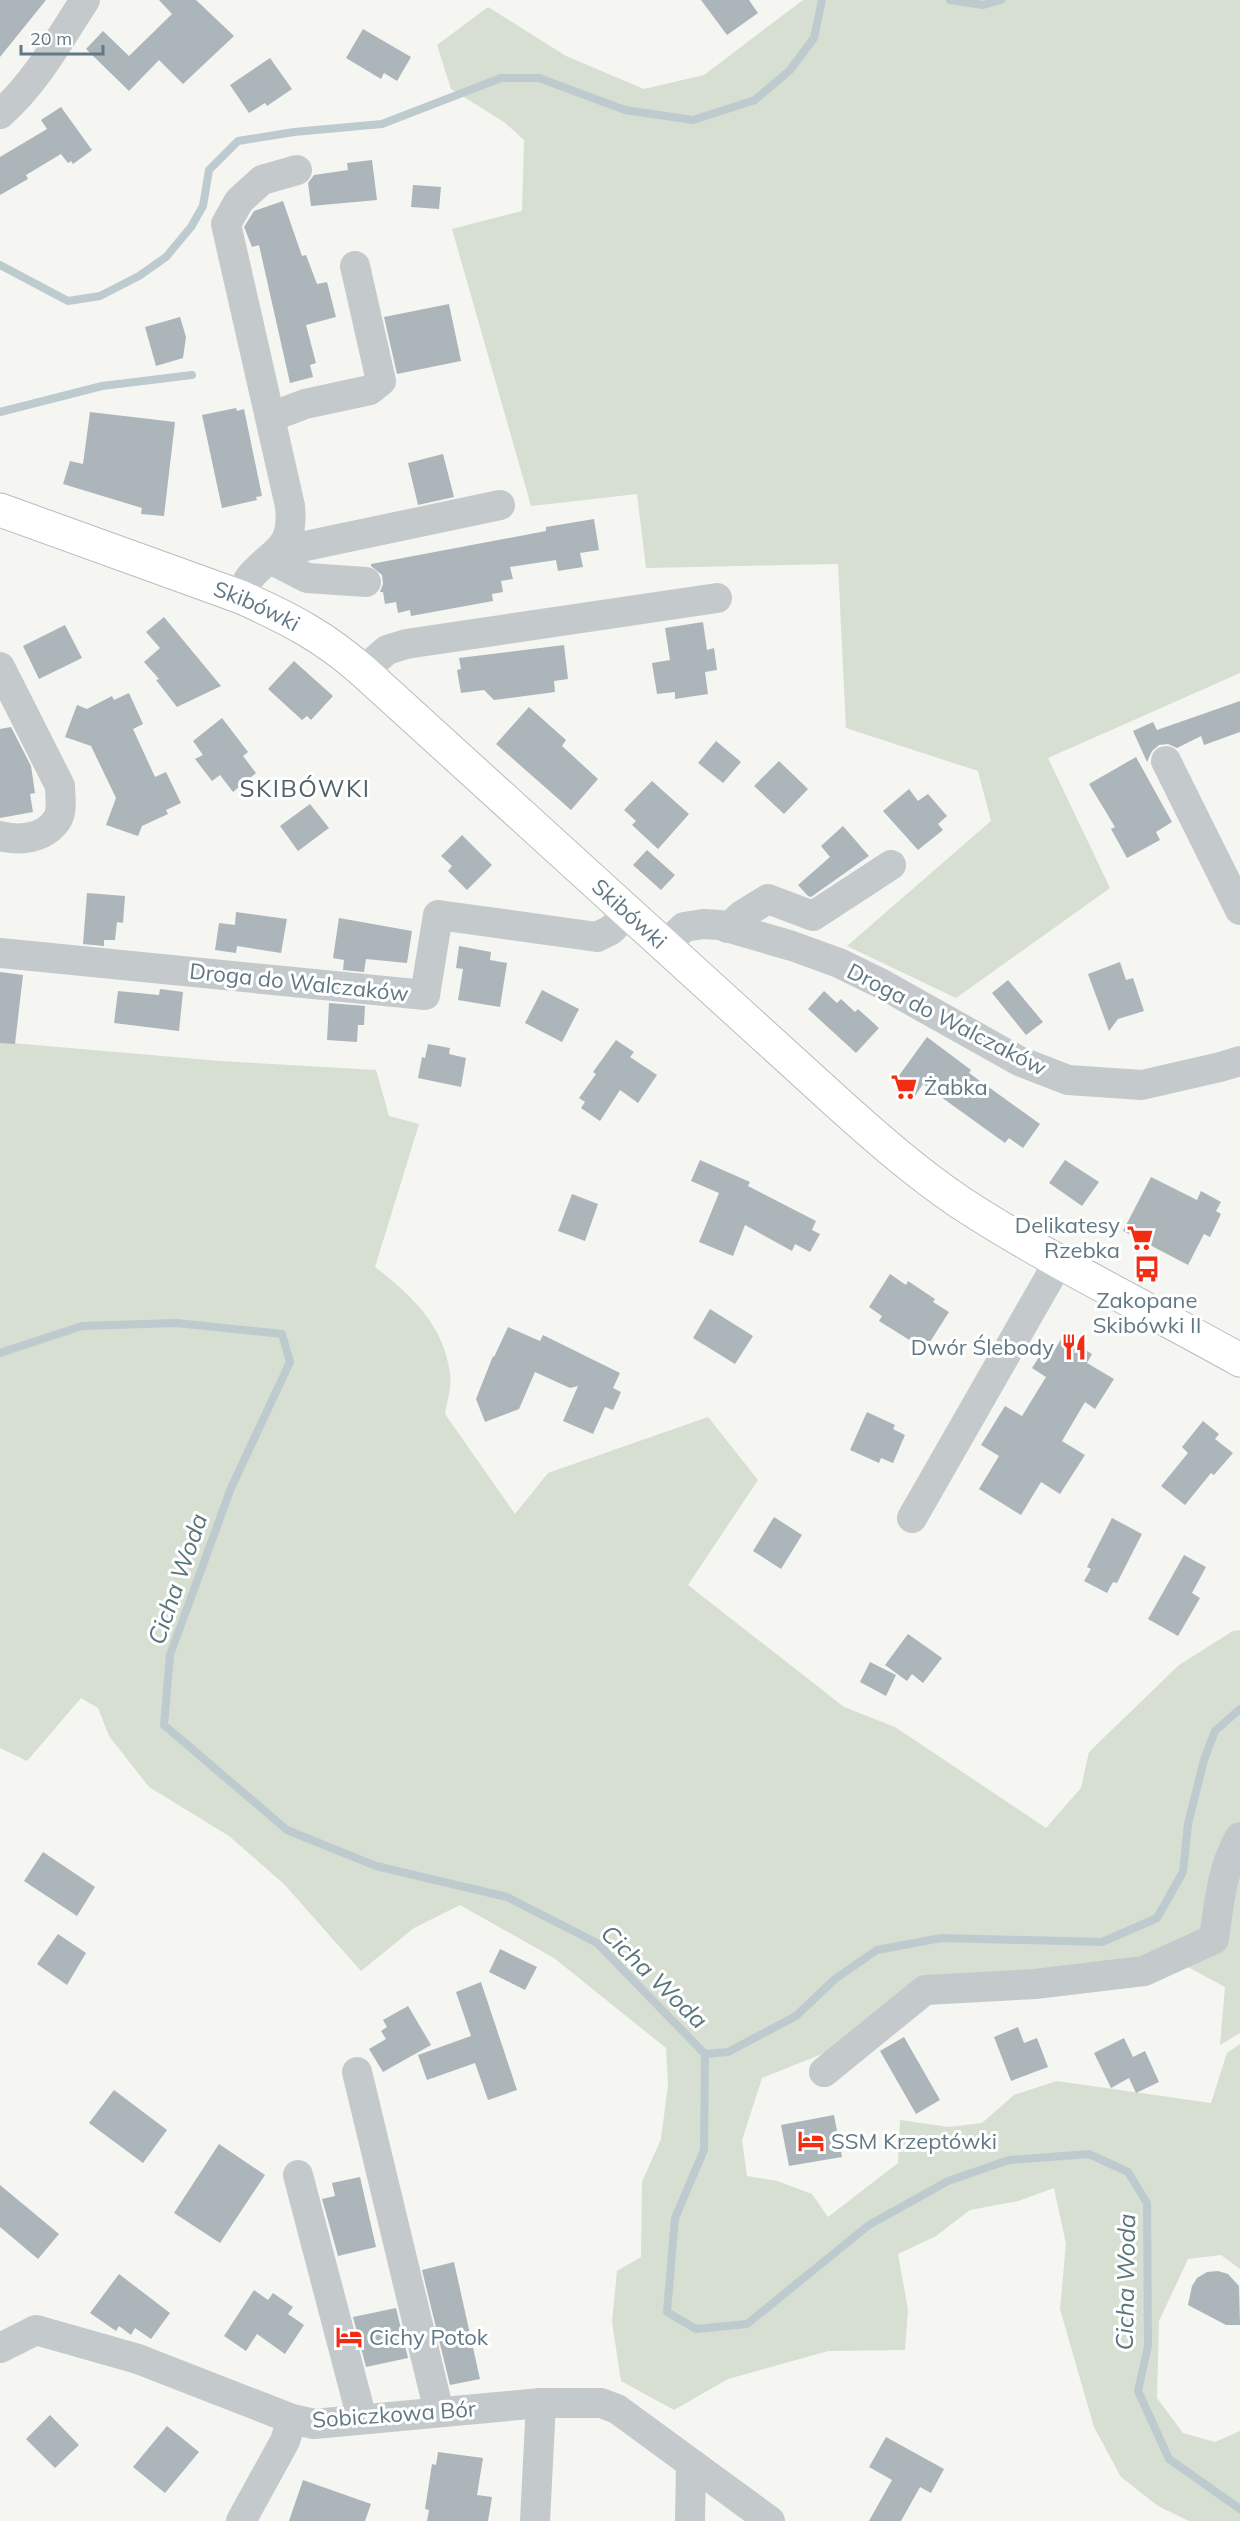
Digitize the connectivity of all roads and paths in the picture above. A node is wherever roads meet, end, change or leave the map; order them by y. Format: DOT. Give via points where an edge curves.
graph roads {
  1 [pos="86,0"];
  2 [pos="0,114"];
  3 [pos="297,170"];
  4 [pos="355,266"];
  5 [pos="271,417"];
  6 [pos="500,505"];
  7 [pos="0,510"];
  8 [pos="274,556"];
  9 [pos="366,582"];
  10 [pos="241,597"];
  11 [pos="717,598"];
  12 [pos="0,667"];
  13 [pos="363,672"];
  14 [pos="1166,761"];
  15 [pos="0,837"];
  16 [pos="891,865"];
  17 [pos="1240,910"];
  18 [pos="628,913"];
  19 [pos="728,928"];
  20 [pos="664,946"];
  21 [pos="0,953"];
  22 [pos="1240,1060"];
  23 [pos="1059,1261"];
  24 [pos="1240,1360"];
  25 [pos="912,1518"];
  26 [pos="1240,1837"];
  27 [pos="357,2072"];
  28 [pos="824,2072"];
  29 [pos="298,2175"];
  30 [pos="0,2348"];
  31 [pos="542,2403"];
  32 [pos="439,2412"];
  33 [pos="292,2419"];
  34 [pos="362,2419"];
  35 [pos="691,2465"];
  36 [pos="241,2521"];
  37 [pos="536,2521"];
  38 [pos="690,2521"];
  39 [pos="770,2521"];
  1 -- 2 [label="street" via="36,72"];
  3 -- 5 [label="street" via="262,180 240,201 226,224"];
  4 -- 5 [label="street" via="381,381 370,390 305,404"];
  5 -- 8 [label="street" via="292,527 285,544"];
  6 -- 8 [label="street"];
  7 -- 10 [label="main road, Skibówki"];
  8 -- 9 [label="street" via="307,578"];
  8 -- 10 [label="street" via="249,578"];
  10 -- 13 [label="main road, Skibówki" via="309,629"];
  11 -- 13 [label="street" via="406,644 387,650"];
  12 -- 15 [label="street" via="60,786 61,803 58,819 41,834 16,840"];
  13 -- 18 [label="main road, Skibówki"];
  14 -- 17 [label="street"];
  16 -- 19 [label="street" via="813,916 768,899"];
  18 -- 20 [label="main road, Skibówki"];
  18 -- 21 [label="street, Droga do Walczaków" via="611,930 597,937 438,915 425,994"];
  19 -- 20 [label="street, Droga do Walczaków" via="691,925 677,932"];
  19 -- 22 [label="street, Droga do Walczaków" via="839,963 1019,1061 1068,1080 1142,1085"];
  20 -- 23 [label="main road, Skibówki" via="916,1170 960,1202"];
  23 -- 24 [label="main road, Skibówki"];
  23 -- 25 [label="street"];
  26 -- 28 [label="street" via="1222,1883 1214,1939 1144,1971 1035,1984 925,1990"];
  27 -- 32 [label="street"];
  29 -- 34 [label="street"];
  30 -- 33 [label="street, Sobiczkowa Bór" via="36,2330 138,2359"];
  31 -- 32 [label="street, Sobiczkowa Bór"];
  31 -- 35 [label="street, Sobiczkowa Bór" via="601,2403 616,2409"];
  31 -- 37 [label="street"];
  32 -- 34 [label="street, Sobiczkowa Bór"];
  33 -- 34 [label="street, Sobiczkowa Bór" via="314,2424"];
  33 -- 36 [label="street" via="285,2441"];
  35 -- 38 [label="street"];
  35 -- 39 [label="street, Sobiczkowa Bór"];
}
